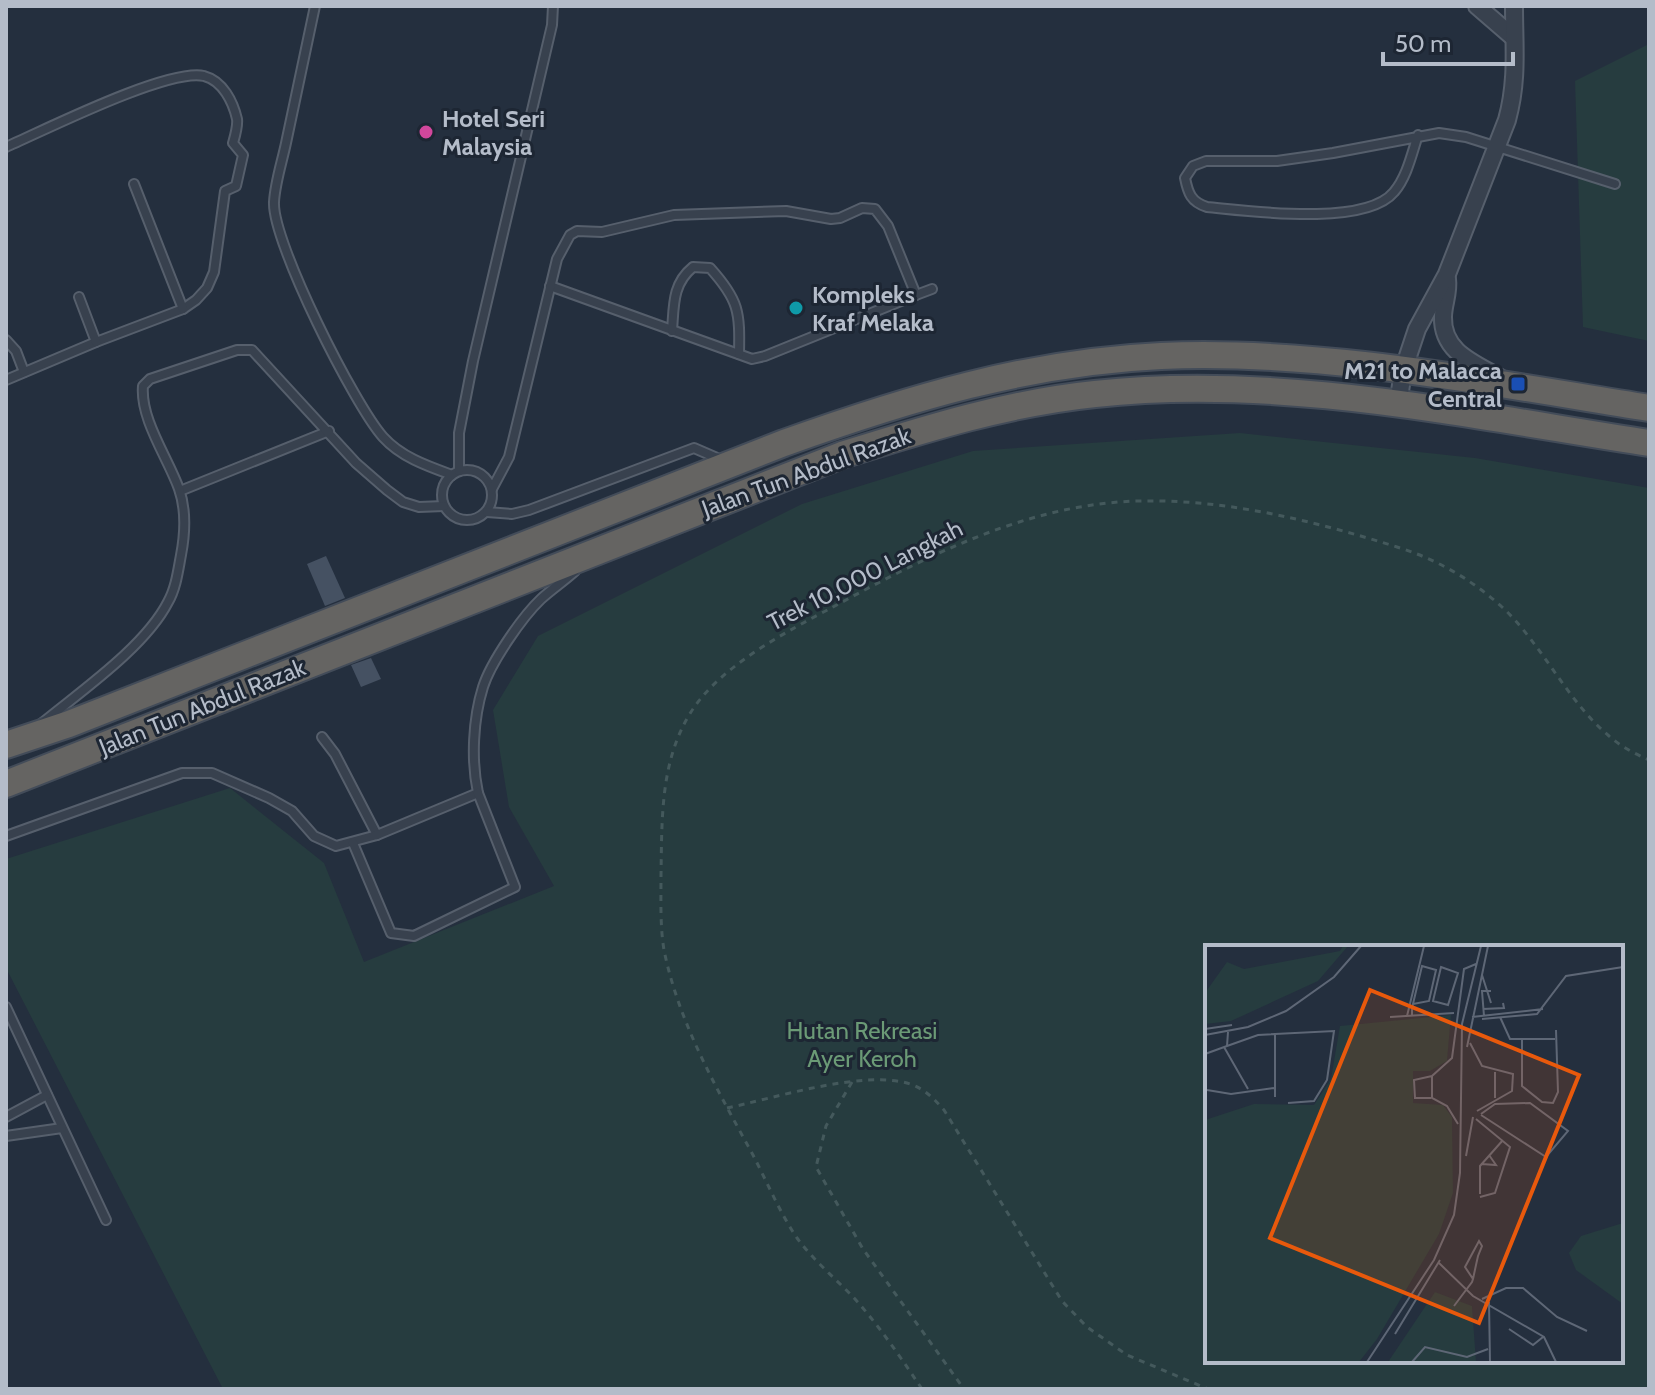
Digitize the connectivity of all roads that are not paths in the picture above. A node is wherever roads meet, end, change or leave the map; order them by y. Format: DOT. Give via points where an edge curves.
graph roads {
  1 [pos="315,6"];
  2 [pos="553,6"];
  3 [pos="1477,6"];
  4 [pos="1514,6"];
  5 [pos="1514,38"];
  6 [pos="1418,135"];
  7 [pos="6,147"];
  8 [pos="1496,148"];
  9 [pos="134,184"];
  10 [pos="1615,184"];
  11 [pos="1447,274"];
  12 [pos="550,286"];
  13 [pos="932,289"];
  14 [pos="916,295"];
  15 [pos="79,297"];
  16 [pos="183,309"];
  17 [pos="672,331"];
  18 [pos="6,340"];
  19 [pos="96,342"];
  20 [pos="739,354"];
  21 [pos="1403,371"];
  22 [pos="24,372"];
  23 [pos="6,380"];
  24 [pos="1515,386"];
  25 [pos="1398,405"];
  26 [pos="1649,408"];
  27 [pos="329,431"];
  28 [pos="1649,443"];
  29 [pos="731,464"];
  30 [pos="455,473"];
  31 [pos="492,489"];
  32 [pos="180,491"];
  33 [pos="444,506"];
  34 [pos="487,512"];
  35 [pos="603,547"];
  36 [pos="322,737"];
  37 [pos="11,740"];
  38 [pos="6,784"];
  39 [pos="478,793"];
  40 [pos="377,835"];
  41 [pos="6,836"];
  42 [pos="353,843"];
  43 [pos="6,1007"];
  44 [pos="47,1095"];
  45 [pos="6,1117"];
  46 [pos="62,1128"];
  47 [pos="6,1136"];
  48 [pos="106,1220"];
  1 -- 30 [label="lane" via="274,202 280,236 367,417 399,451"];
  2 -- 30 [label="lane" via="465,404"];
  3 -- 5 [label="street"];
  4 -- 5 [label="street"];
  5 -- 8 [label="street" via="1514,96"];
  6 -- 6 [label="lane" via="1277,161 1206,161 1193,166 1185,178 1188,193 1207,207 1278,215 1366,208 1393,193"];
  6 -- 8 [label="lane" via="1466,137"];
  7 -- 16 [label="lane" via="152,84 204,76 223,87 238,121 233,143 243,155 236,186 225,191 214,272 207,288"];
  8 -- 10 [label="lane"];
  8 -- 11 [label="street"];
  9 -- 16 [label="lane"];
  11 -- 21 [label="street" via="1417,329"];
  11 -- 24 [label="street" via="1442,319 1447,341 1461,356"];
  12 -- 14 [label="lane" via="557,259 577,231 602,232 674,215 786,211 831,219 862,208 875,209 888,226"];
  12 -- 17 [label="lane"];
  12 -- 31 [label="lane" via="509,457"];
  13 -- 14 [label="lane"];
  14 -- 20 [label="lane" via="765,356"];
  15 -- 19 [label="lane"];
  16 -- 19 [label="lane"];
  17 -- 20 [label="lane"];
  17 -- 20 [label="lane" via="681,278 693,267 710,268 735,301"];
  18 -- 22 [label="lane"];
  19 -- 22 [label="lane"];
  21 -- 24 [label="highway, Jalan Tun Abdul Razak"];
  21 -- 25 [label="street"];
  21 -- 29 [label="highway, Jalan Tun Abdul Razak" via="1214,355 1067,367 932,393"];
  22 -- 23 [label="lane"];
  24 -- 26 [label="highway, Jalan Tun Abdul Razak"];
  25 -- 28 [label="highway, Jalan Tun Abdul Razak"];
  25 -- 35 [label="highway, Jalan Tun Abdul Razak" via="1199,388 1095,394 1014,406 842,455"];
  27 -- 32 [label="lane"];
  27 -- 32 [label="lane" via="252,350 237,350 150,379 143,386 145,410"];
  27 -- 33 [label="lane" via="356,463 403,502"];
  29 -- 34 [label="lane" via="694,448 529,510"];
  29 -- 37 [label="highway, Jalan Tun Abdul Razak" via="69,724"];
  30 -- 31 [label="lane" via="475,471"];
  30 -- 33 [label="lane" via="442,489"];
  31 -- 34 [label="lane"];
  32 -- 37 [label="lane" via="184,540 168,602 135,645"];
  33 -- 34 [label="lane" via="464,521"];
  35 -- 38 [label="highway, Jalan Tun Abdul Razak"];
  35 -- 39 [label="lane" via="539,601 483,686 475,739"];
  36 -- 40 [label="lane"];
  39 -- 40 [label="lane"];
  39 -- 42 [label="lane" via="515,887 414,936 391,933"];
  40 -- 42 [label="lane"];
  41 -- 42 [label="lane" via="162,779 198,772 282,804 323,843"];
  43 -- 44 [label="lane"];
  44 -- 45 [label="lane"];
  44 -- 46 [label="lane"];
  46 -- 47 [label="lane"];
  46 -- 48 [label="lane"];
}
